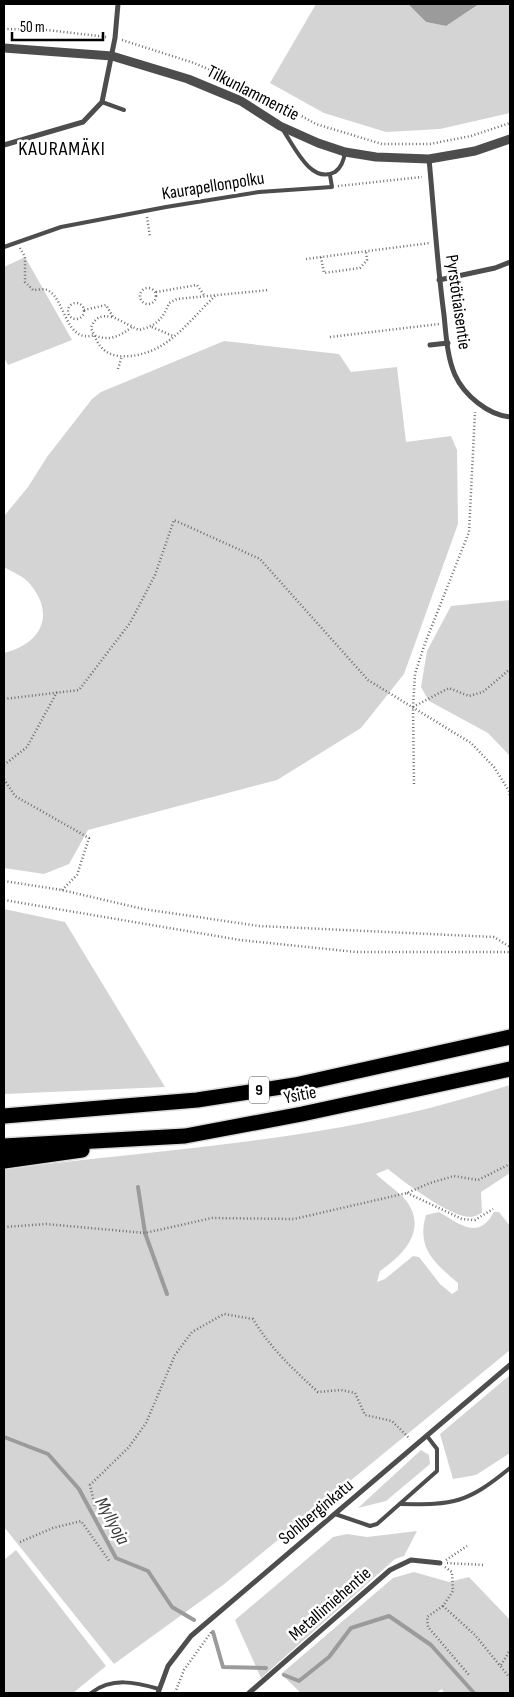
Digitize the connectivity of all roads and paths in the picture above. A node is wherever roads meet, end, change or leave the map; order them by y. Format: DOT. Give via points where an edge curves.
graph roads {
  1 [pos="118,4"];
  2 [pos="4,48"];
  3 [pos="112,56"];
  4 [pos="102,102"];
  5 [pos="124,110"];
  6 [pos="510,123"];
  7 [pos="280,126"];
  8 [pos="510,139"];
  9 [pos="430,144"];
  10 [pos="4,145"];
  11 [pos="345,152"];
  12 [pos="429,159"];
  13 [pos="330,174"];
  14 [pos="431,176"];
  15 [pos="332,187"];
  16 [pos="146,211"];
  17 [pos="150,237"];
  18 [pos="18,242"];
  19 [pos="436,242"];
  20 [pos="4,247"];
  21 [pos="366,251"];
  22 [pos="321,257"];
  23 [pos="306,259"];
  24 [pos="510,262"];
  25 [pos="439,280"];
  26 [pos="269,290"];
  27 [pos="156,292"];
  28 [pos="205,295"];
  29 [pos="216,295"];
  30 [pos="84,310"];
  31 [pos="113,317"];
  32 [pos="445,323"];
  33 [pos="132,327"];
  34 [pos="152,327"];
  35 [pos="94,335"];
  36 [pos="173,336"];
  37 [pos="330,337"];
  38 [pos="448,343"];
  39 [pos="430,345"];
  40 [pos="122,356"];
  41 [pos="118,369"];
  42 [pos="475,402"];
  43 [pos="510,417"];
  44 [pos="510,669"];
  45 [pos="57,692"];
  46 [pos="4,699"];
  47 [pos="413,707"];
  48 [pos="4,765"];
  49 [pos="4,780"];
  50 [pos="414,784"];
  51 [pos="510,797"];
  52 [pos="4,881"];
  53 [pos="62,890"];
  54 [pos="4,900"];
  55 [pos="510,947"];
  56 [pos="510,952"];
  57 [pos="510,1037"];
  58 [pos="510,1069"];
  59 [pos="4,1116"];
  60 [pos="185,1136"];
  61 [pos="4,1146"];
  62 [pos="4,1161"];
  63 [pos="510,1164"];
  64 [pos="408,1194"];
  65 [pos="493,1209"];
  66 [pos="4,1227"];
  67 [pos="510,1365"];
  68 [pos="427,1436"];
  69 [pos="416,1446"];
  70 [pos="510,1468"];
  71 [pos="400,1504"];
  72 [pos="335,1514"];
  73 [pos="121,1534"];
  74 [pos="20,1542"];
  75 [pos="467,1546"];
  76 [pos="110,1562"];
  77 [pos="440,1563"];
  78 [pos="483,1565"];
  79 [pos="443,1606"];
  80 [pos="215,1626"];
  81 [pos="510,1650"];
  82 [pos="501,1665"];
  83 [pos="469,1676"];
  84 [pos="510,1678"];
  85 [pos="158,1691"];
  86 [pos="91,1693"];
  87 [pos="175,1693"];
  88 [pos="249,1693"];
  1 -- 3 [label="street"];
  2 -- 3 [label="street, Tilkunlammentie"];
  3 -- 4 [label="street"];
  3 -- 7 [label="street, Tilkunlammentie" via="197,83 241,101"];
  4 -- 5 [label="lane"];
  4 -- 10 [label="street" via="83,122"];
  6 -- 9 [label="path" via="471,136"];
  7 -- 11 [label="street, Tilkunlammentie"];
  7 -- 13 [label="lane" via="307,166 319,174"];
  8 -- 12 [label="street, Tilkunlammentie" via="475,151"];
  11 -- 12 [label="street, Tilkunlammentie"];
  11 -- 13 [label="lane" via="339,170"];
  12 -- 14 [label="street, Pyrstötiaisentie"];
  13 -- 15 [label="lane"];
  14 -- 15 [label="path"];
  14 -- 19 [label="street, Pyrstötiaisentie"];
  15 -- 16 [label="lane, Kaurapellonpolku" via="259,192"];
  16 -- 17 [label="path"];
  16 -- 18 [label="lane, Kaurapellonpolku" via="61,227"];
  18 -- 20 [label="lane, Kaurapellonpolku"];
  18 -- 35 [label="path" via="25,257 25,282 33,290 47,289 52,293 67,322 77,332 88,337"];
  19 -- 21 [label="path"];
  19 -- 25 [label="street, Pyrstötiaisentie"];
  21 -- 22 [label="path"];
  21 -- 22 [label="path" via="367,260 360,268 324,273"];
  22 -- 23 [label="path"];
  24 -- 25 [label="street"];
  25 -- 32 [label="street, Pyrstötiaisentie"];
  26 -- 29 [label="path"];
  27 -- 27 [label="path" via="152,288 144,289 141,299 152,304"];
  27 -- 28 [label="path" via="197,285"];
  28 -- 29 [label="path"];
  28 -- 34 [label="path" via="169,303 165,315"];
  29 -- 36 [label="path"];
  30 -- 30 [label="path" via="76,303 71,304 67,312 76,320 81,318"];
  30 -- 31 [label="path" via="106,305"];
  31 -- 33 [label="path"];
  31 -- 35 [label="path" via="101,316 94,320 91,328"];
  32 -- 37 [label="path"];
  32 -- 38 [label="street, Pyrstötiaisentie"];
  33 -- 34 [label="path" via="139,330"];
  33 -- 35 [label="path" via="112,338 102,339"];
  34 -- 36 [label="path"];
  35 -- 40 [label="path" via="103,350"];
  36 -- 40 [label="path" via="148,352"];
  38 -- 39 [label="street"];
  38 -- 42 [label="street, Pyrstötiaisentie" via="455,376"];
  40 -- 41 [label="path"];
  42 -- 43 [label="street, Pyrstötiaisentie"];
  42 -- 47 [label="path" via="469,532 424,646 416,674"];
  44 -- 47 [label="path" via="483,692 469,696 449,688"];
  45 -- 46 [label="path"];
  45 -- 47 [label="path" via="79,690 130,623 155,575 174,520 260,559 368,680"];
  45 -- 48 [label="path" via="27,747"];
  47 -- 50 [label="path"];
  47 -- 51 [label="path" via="472,743 494,767"];
  49 -- 53 [label="path" via="15,796 89,838 77,875"];
  52 -- 53 [label="path"];
  53 -- 55 [label="path" via="143,909 259,926 494,937"];
  54 -- 56 [label="path" via="240,940 356,952"];
  57 -- 59 [label="highway, Ysitie / 9" via="295,1084 217,1097 100,1110"];
  58 -- 60 [label="highway, Ysitie / 9"];
  60 -- 61 [label="highway, Ysitie / 9"];
  60 -- 62 [label="highway"];
  63 -- 64 [label="path" via="478,1180 454,1176"];
  64 -- 65 [label="path" via="462,1219 475,1220"];
  64 -- 66 [label="path" via="294,1220 212,1218 145,1233 46,1224"];
  67 -- 68 [label="street, Sohlberginkatu"];
  68 -- 69 [label="street, Sohlberginkatu"];
  68 -- 71 [label="lane" via="438,1449 437,1471"];
  69 -- 72 [label="street, Sohlberginkatu"];
  69 -- 73 [label="path" via="392,1421 365,1415 355,1393 341,1390 318,1392 284,1361 253,1319 224,1314 192,1332 175,1355 146,1423 129,1447 90,1485 95,1506"];
  70 -- 71 [label="lane" via="468,1498 442,1505"];
  71 -- 72 [label="lane" via="377,1524 370,1526"];
  72 -- 85 [label="street, Sohlberginkatu" via="191,1636 168,1666"];
  74 -- 76 [label="path" via="81,1521"];
  75 -- 77 [label="path"];
  77 -- 78 [label="path"];
  77 -- 79 [label="path" via="452,1572 453,1591"];
  77 -- 88 [label="street, Metallimiehentie" via="411,1560 388,1572"];
  79 -- 82 [label="path"];
  79 -- 83 [label="path" via="427,1617 428,1627"];
  80 -- 87 [label="path" via="184,1670"];
  81 -- 82 [label="path"];
  82 -- 84 [label="path"];
  85 -- 86 [label="lane" via="124,1682 98,1688"];
}
